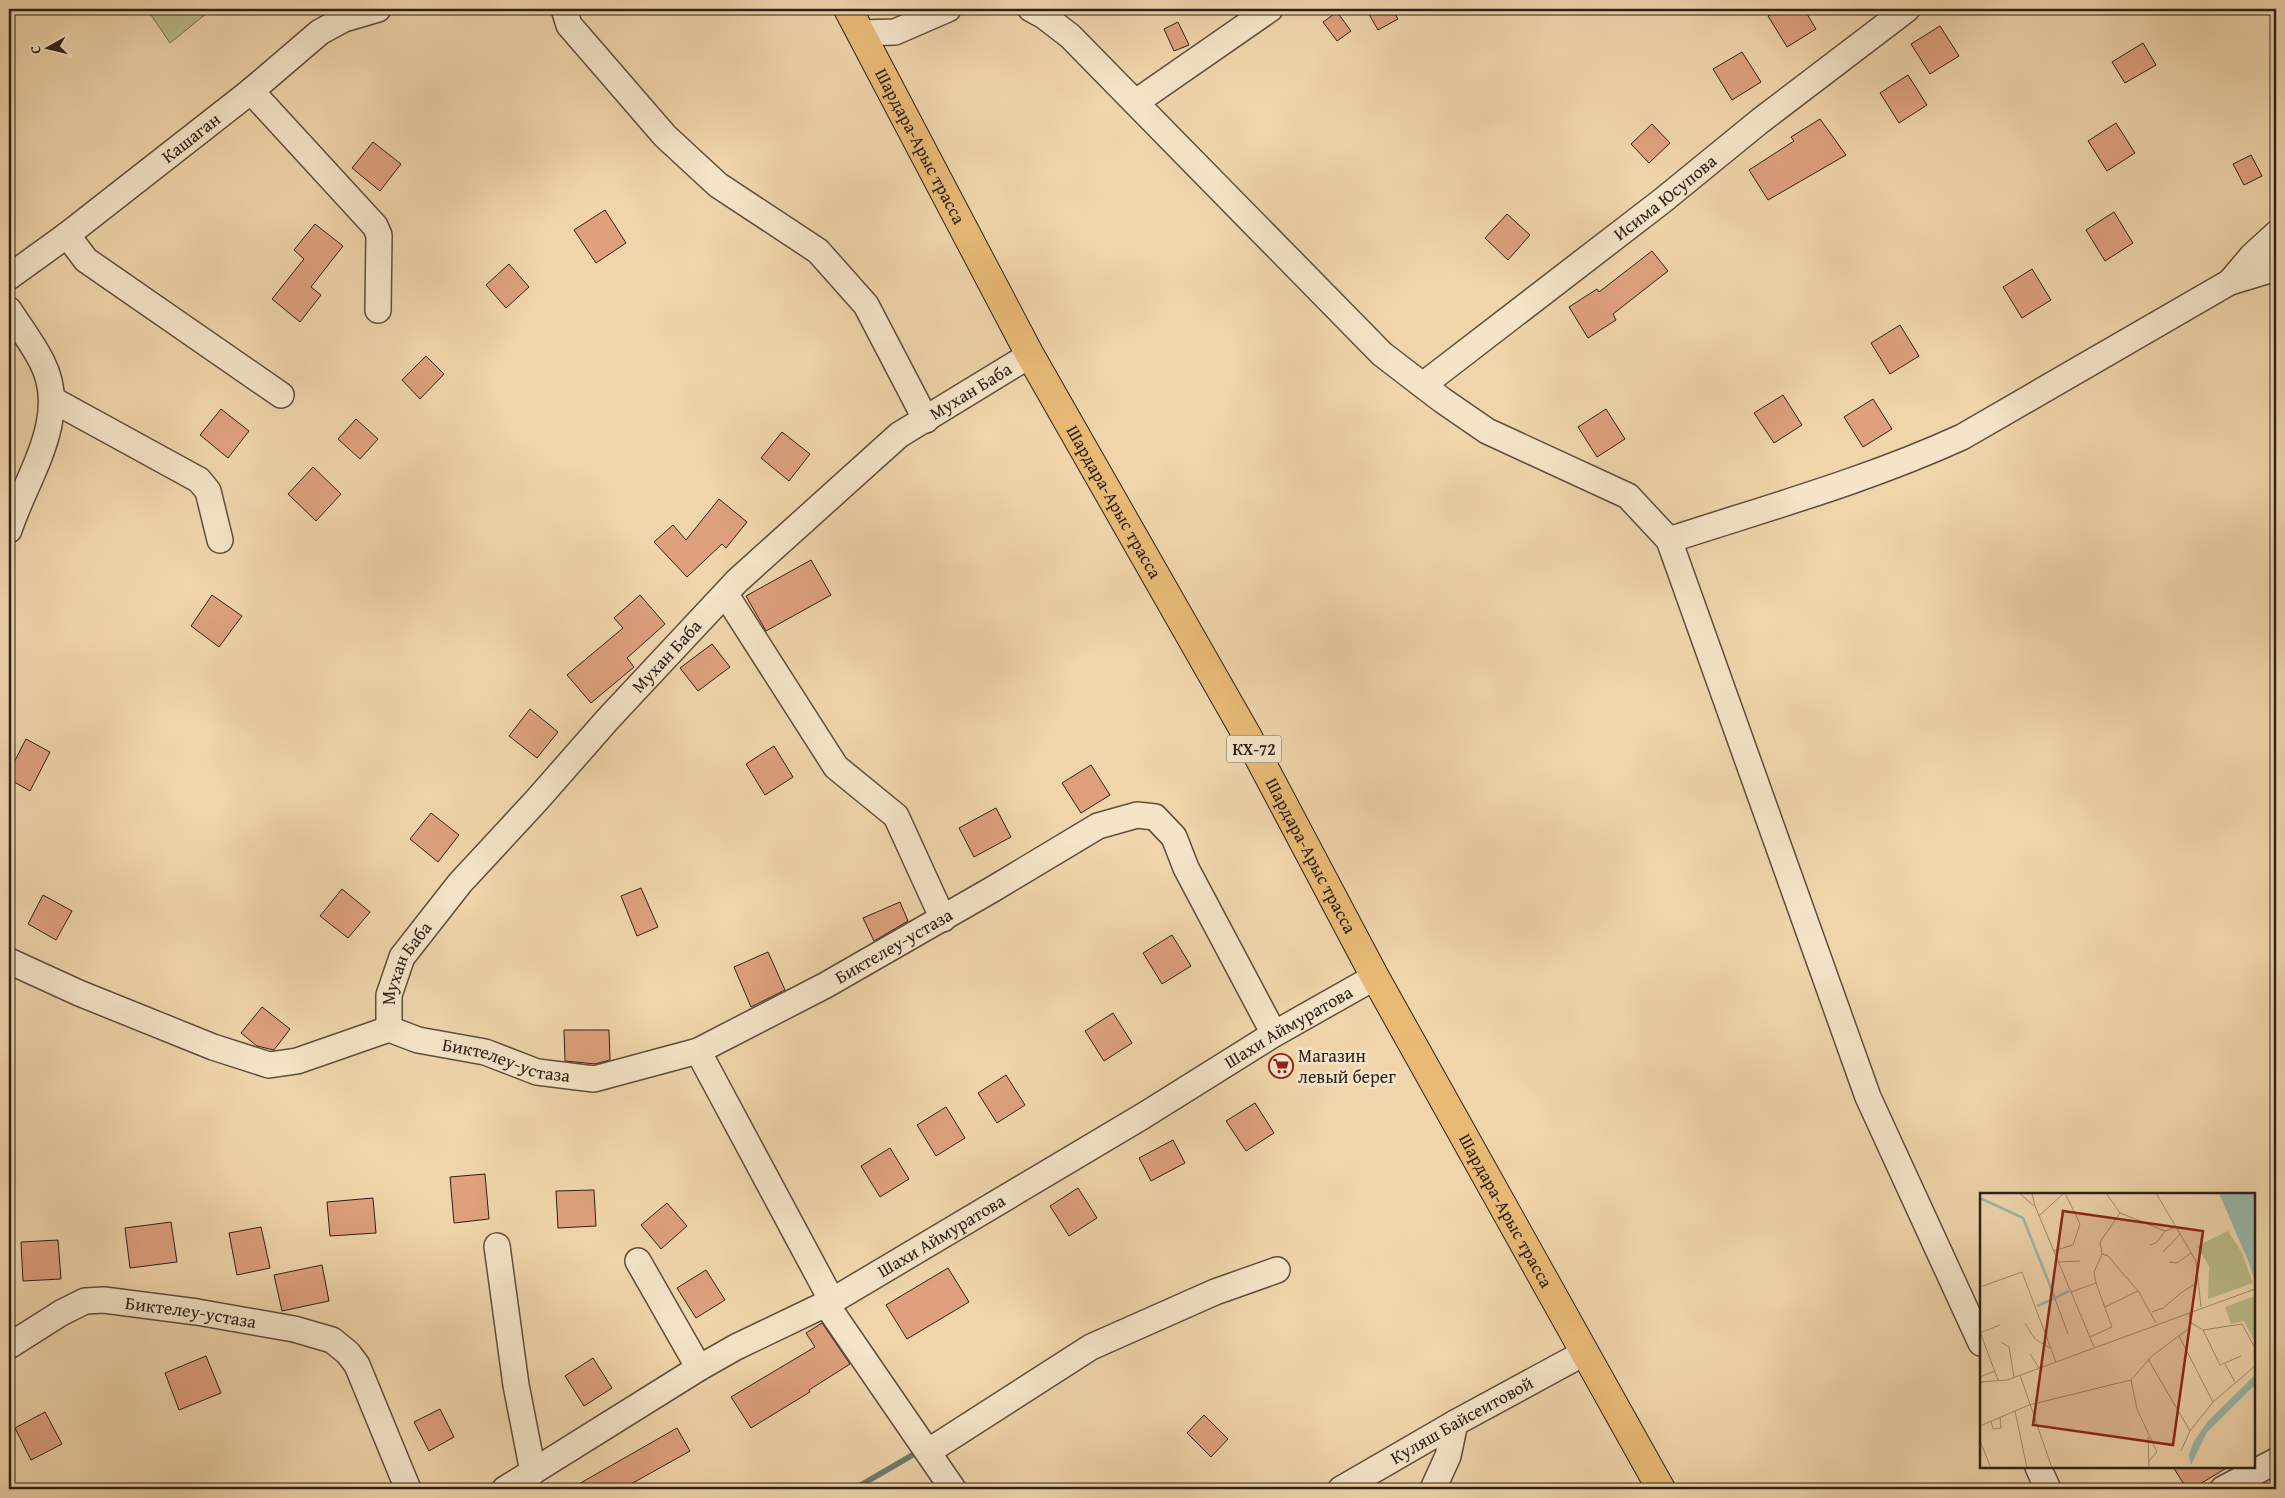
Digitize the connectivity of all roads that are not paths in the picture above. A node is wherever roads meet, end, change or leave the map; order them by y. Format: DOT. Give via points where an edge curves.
graph roads {
  1 [pos="378,9"];
  2 [pos="564,9"];
  3 [pos="848,9"];
  4 [pos="948,9"];
  5 [pos="1031,9"];
  6 [pos="1270,9"];
  7 [pos="1907,9"];
  8 [pos="860,33"];
  9 [pos="250,91"];
  10 [pos="1136,102"];
  11 [pos="2276,234"];
  12 [pos="66,235"];
  13 [pos="2276,268"];
  14 [pos="9,277"];
  15 [pos="2230,282"];
  16 [pos="9,310"];
  17 [pos="378,310"];
  18 [pos="1030,355"];
  19 [pos="1423,385"];
  20 [pos="281,395"];
  21 [pos="53,400"];
  22 [pos="926,420"];
  23 [pos="9,530"];
  24 [pos="220,540"];
  25 [pos="1669,540"];
  26 [pos="726,594"];
  27 [pos="942,919"];
  28 [pos="9,961"];
  29 [pos="1375,977"];
  30 [pos="389,1029"];
  31 [pos="1274,1034"];
  32 [pos="698,1051"];
  33 [pos="497,1246"];
  34 [pos="638,1260"];
  35 [pos="1276,1270"];
  36 [pos="829,1302"];
  37 [pos="1980,1341"];
  38 [pos="9,1346"];
  39 [pos="1584,1353"];
  40 [pos="699,1368"];
  41 [pos="1455,1423"];
  42 [pos="929,1451"];
  43 [pos="2276,1461"];
  44 [pos="2038,1468"];
  45 [pos="533,1472"];
  46 [pos="408,1489"];
  47 [pos="505,1489"];
  48 [pos="953,1489"];
  49 [pos="1341,1489"];
  50 [pos="1433,1489"];
  51 [pos="1661,1489"];
  52 [pos="2048,1489"];
  53 [pos="2223,1489"];
  1 -- 9 [label="street, Кашаган" via="344,19 320,32"];
  2 -- 22 [label="street" via="569,25 665,136 718,185 818,251 866,305"];
  3 -- 8 [label="main road, Шардара-Арыс трасса / КХ-72"];
  4 -- 8 [label="street" via="895,32"];
  5 -- 10 [label="street" via="1070,36"];
  6 -- 10 [label="street"];
  7 -- 19 [label="street, Исима Юсупова"];
  8 -- 18 [label="main road, Шардара-Арыс трасса / КХ-72"];
  9 -- 12 [label="street, Кашаган"];
  9 -- 17 [label="street" via="375,226 379,236"];
  10 -- 19 [label="street" via="1382,354"];
  11 -- 15 [label="street"];
  12 -- 14 [label="street, Кашаган"];
  12 -- 20 [label="street" via="86,260"];
  13 -- 15 [label="street"];
  15 -- 25 [label="street" via="1930,452"];
  16 -- 21 [label="street" via="43,363"];
  18 -- 22 [label="street, Мухан Баба"];
  18 -- 29 [label="main road, Шардара-Арыс трасса / КХ-72" via="1249,739"];
  19 -- 25 [label="street" via="1486,431 1628,496"];
  21 -- 23 [label="street" via="49,429"];
  21 -- 24 [label="street" via="199,480 208,491"];
  22 -- 26 [label="street, Мухан Баба" via="899,436"];
  25 -- 37 [label="street" via="1868,1097"];
  26 -- 27 [label="street" via="836,767 896,816"];
  26 -- 30 [label="street, Мухан Баба" via="460,883 402,957 389,995"];
  27 -- 31 [label="street, Биктелеу-устаза" via="1098,826 1137,815 1155,817 1174,837 1186,868"];
  27 -- 32 [label="street, Биктелеу-устаза" via="826,985"];
  28 -- 30 [label="street" via="213,1047 269,1065 296,1061"];
  29 -- 31 [label="street, Шахи Аймуратова"];
  29 -- 39 [label="main road, Шардара-Арыс трасса / КХ-72"];
  30 -- 32 [label="street, Биктелеу-устаза" via="418,1040 484,1052 537,1072 594,1079"];
  31 -- 36 [label="street, Шахи Аймуратова" via="1143,1116"];
  32 -- 36 [label="street"];
  33 -- 45 [label="street" via="516,1385"];
  34 -- 40 [label="street"];
  35 -- 42 [label="street" via="1215,1292 1091,1347"];
  36 -- 40 [label="street, Шахи Аймуратова"];
  36 -- 42 [label="street"];
  38 -- 46 [label="street, Биктелеу-устаза" via="85,1301 104,1300 284,1327 332,1340 357,1365"];
  39 -- 41 [label="street, Куляш Байсеитовой"];
  39 -- 51 [label="main road, Шардара-Арыс трасса / КХ-72"];
  40 -- 45 [label="street, Шахи Аймуратова"];
  41 -- 49 [label="street, Куляш Байсеитовой"];
  41 -- 50 [label="street" via="1448,1456"];
  42 -- 48 [label="street"];
  43 -- 53 [label="street"];
  44 -- 52 [label="street"];
  45 -- 47 [label="street, Шахи Аймуратова"];
}
